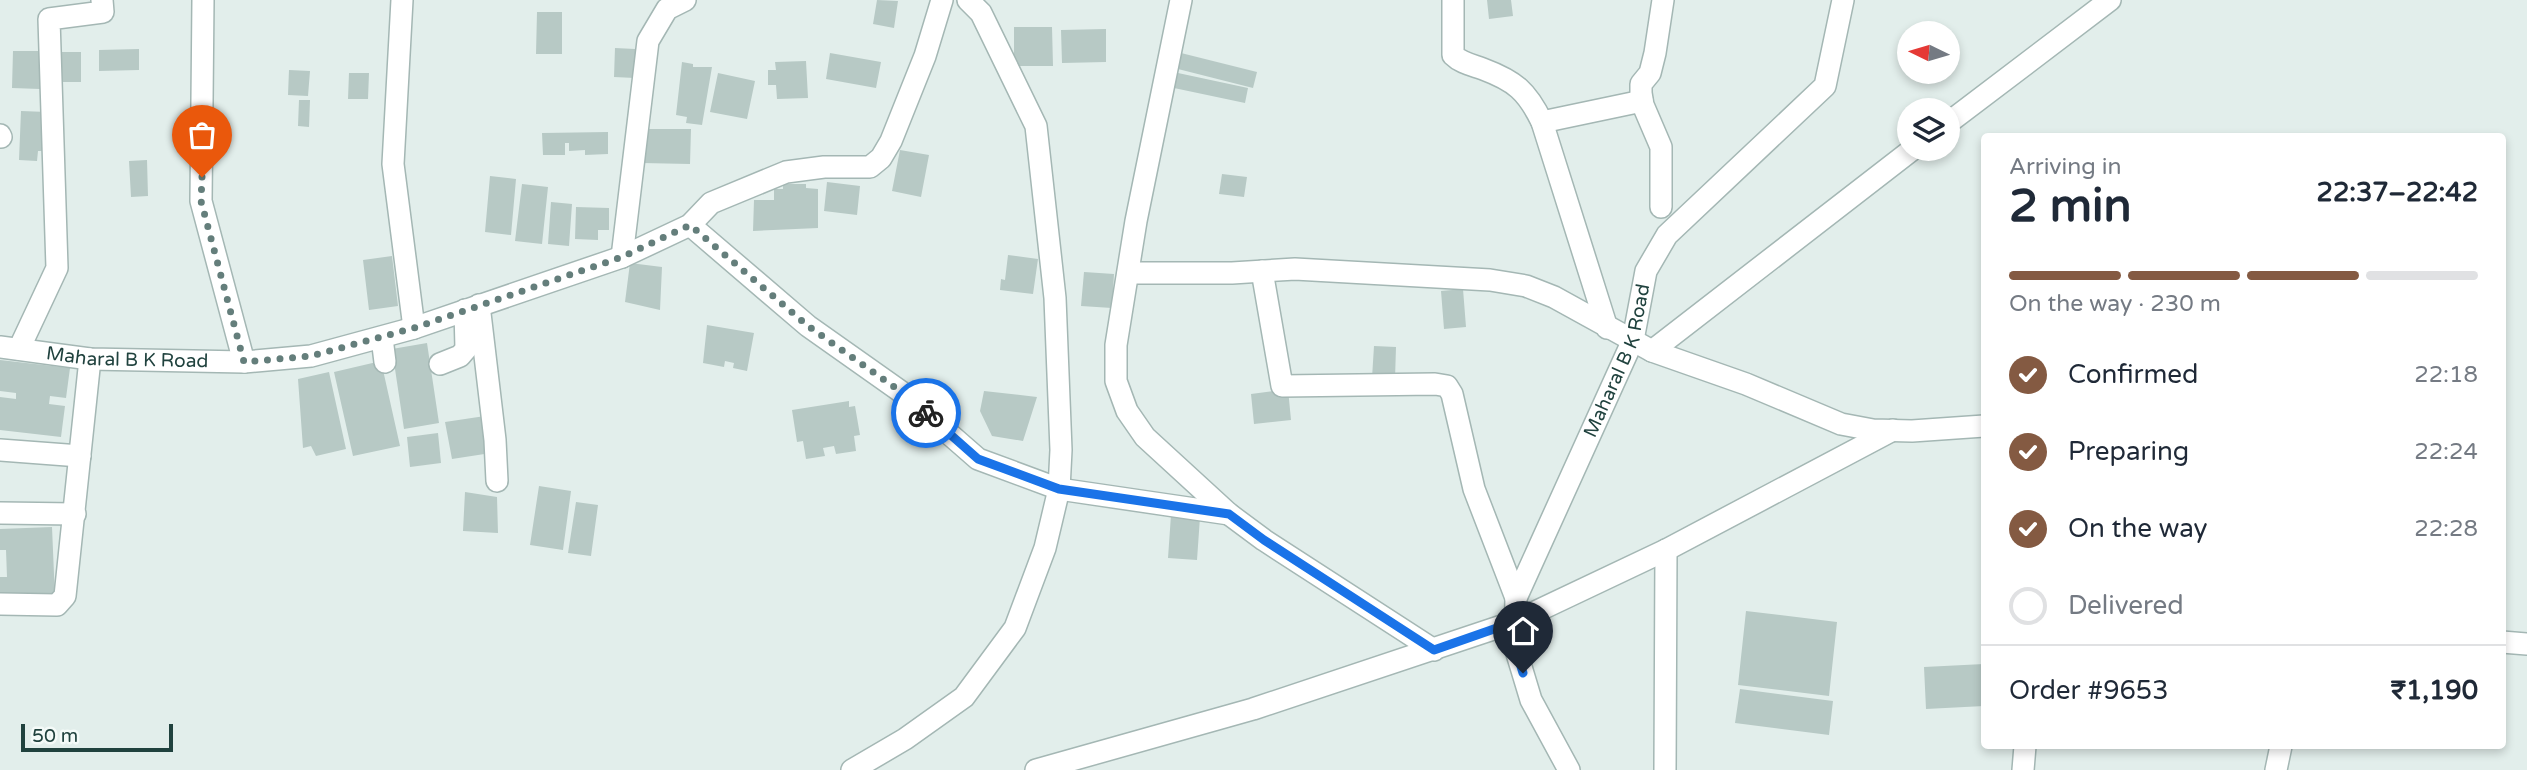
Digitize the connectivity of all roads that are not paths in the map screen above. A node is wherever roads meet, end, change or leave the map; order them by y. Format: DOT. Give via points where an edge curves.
graph roads {
  1 [pos="102,0"];
  2 [pos="203,0"];
  3 [pos="402,0"];
  4 [pos="685,0"];
  5 [pos="942,0"];
  6 [pos="968,0"];
  7 [pos="1181,0"];
  8 [pos="1452,0"];
  9 [pos="1663,0"];
  10 [pos="1843,0"];
  11 [pos="2110,0"];
  12 [pos="1642,101"];
  13 [pos="1960,113"];
  14 [pos="1542,122"];
  15 [pos="1898,161"];
  16 [pos="1661,207"];
  17 [pos="690,225"];
  18 [pos="622,257"];
  19 [pos="1262,271"];
  20 [pos="1128,274"];
  21 [pos="472,307"];
  22 [pos="414,328"];
  23 [pos="1607,328"];
  24 [pos="382,338"];
  25 [pos="1633,340"];
  26 [pos="9,348"];
  27 [pos="1653,351"];
  28 [pos="90,359"];
  29 [pos="244,362"];
  30 [pos="385,362"];
  31 [pos="440,364"];
  32 [pos="1981,425"];
  33 [pos="1893,430"];
  34 [pos="0,450"];
  35 [pos="80,456"];
  36 [pos="497,481"];
  37 [pos="1059,489"];
  38 [pos="0,513"];
  39 [pos="75,514"];
  40 [pos="1229,514"];
  41 [pos="1666,550"];
  42 [pos="1516,598"];
  43 [pos="0,604"];
  44 [pos="1514,622"];
  45 [pos="2506,642"];
  46 [pos="2527,644"];
  47 [pos="1434,650"];
  48 [pos="2025,749"];
  49 [pos="2280,749"];
  50 [pos="852,770"];
  51 [pos="1036,770"];
  52 [pos="1569,770"];
  53 [pos="1665,770"];
  54 [pos="2022,770"];
  55 [pos="2276,770"];
  1 -- 26 [label="street" via="103,12 49,19 57,268"];
  2 -- 29 [label="street" via="201,201"];
  3 -- 22 [label="street" via="393,164"];
  4 -- 18 [label="street" via="667,9 648,41"];
  5 -- 17 [label="street, Maharal B K Road" via="925,57 881,158 870,167 786,172 711,203"];
  6 -- 37 [label="street" via="981,13 1036,126 1055,298"];
  7 -- 20 [label="street"];
  8 -- 14 [label="street" via="1453,55 1508,78 1530,97"];
  9 -- 12 [label="street"];
  10 -- 25 [label="street, Maharal B K Road" via="1825,86 1667,235 1646,271"];
  11 -- 13 [label="street"];
  12 -- 14 [label="street"];
  12 -- 16 [label="street" via="1661,147"];
  14 -- 23 [label="street"];
  15 -- 27 [label="street"];
  17 -- 18 [label="street, Maharal B K Road"];
  17 -- 37 [label="street" via="808,326 900,391 978,459"];
  18 -- 21 [label="street, Maharal B K Road"];
  19 -- 20 [label="street"];
  19 -- 23 [label="street" via="1490,280 1554,297"];
  19 -- 42 [label="street" via="1283,386 1447,386 1474,489"];
  20 -- 40 [label="street" via="1116,345 1116,381 1127,411 1145,436"];
  21 -- 22 [label="street, Maharal B K Road"];
  21 -- 31 [label="street" via="466,349"];
  21 -- 36 [label="street" via="495,440"];
  22 -- 24 [label="street, Maharal B K Road"];
  23 -- 25 [label="street"];
  24 -- 29 [label="street, Maharal B K Road" via="311,356"];
  24 -- 30 [label="street"];
  25 -- 27 [label="street"];
  25 -- 42 [label="street, Maharal B K Road"];
  26 -- 28 [label="street, Maharal B K Road"];
  27 -- 33 [label="street" via="1840,424"];
  28 -- 29 [label="street, Maharal B K Road"];
  28 -- 35 [label="street"];
  32 -- 33 [label="street"];
  33 -- 41 [label="street"];
  34 -- 35 [label="street"];
  35 -- 39 [label="street"];
  37 -- 40 [label="street"];
  37 -- 50 [label="street" via="1045,548 1014,628 964,697"];
  38 -- 39 [label="street"];
  39 -- 43 [label="street" via="62,603"];
  40 -- 47 [label="street"];
  41 -- 44 [label="street"];
  41 -- 53 [label="street"];
  42 -- 44 [label="street, Maharal B K Road"];
  44 -- 47 [label="street"];
  44 -- 52 [label="street, Maharal B K Road" via="1515,647 1531,700"];
  45 -- 46 [label="street"];
  47 -- 51 [label="street" via="1253,709"];
  48 -- 54 [label="street"];
  49 -- 55 [label="street"];
}
